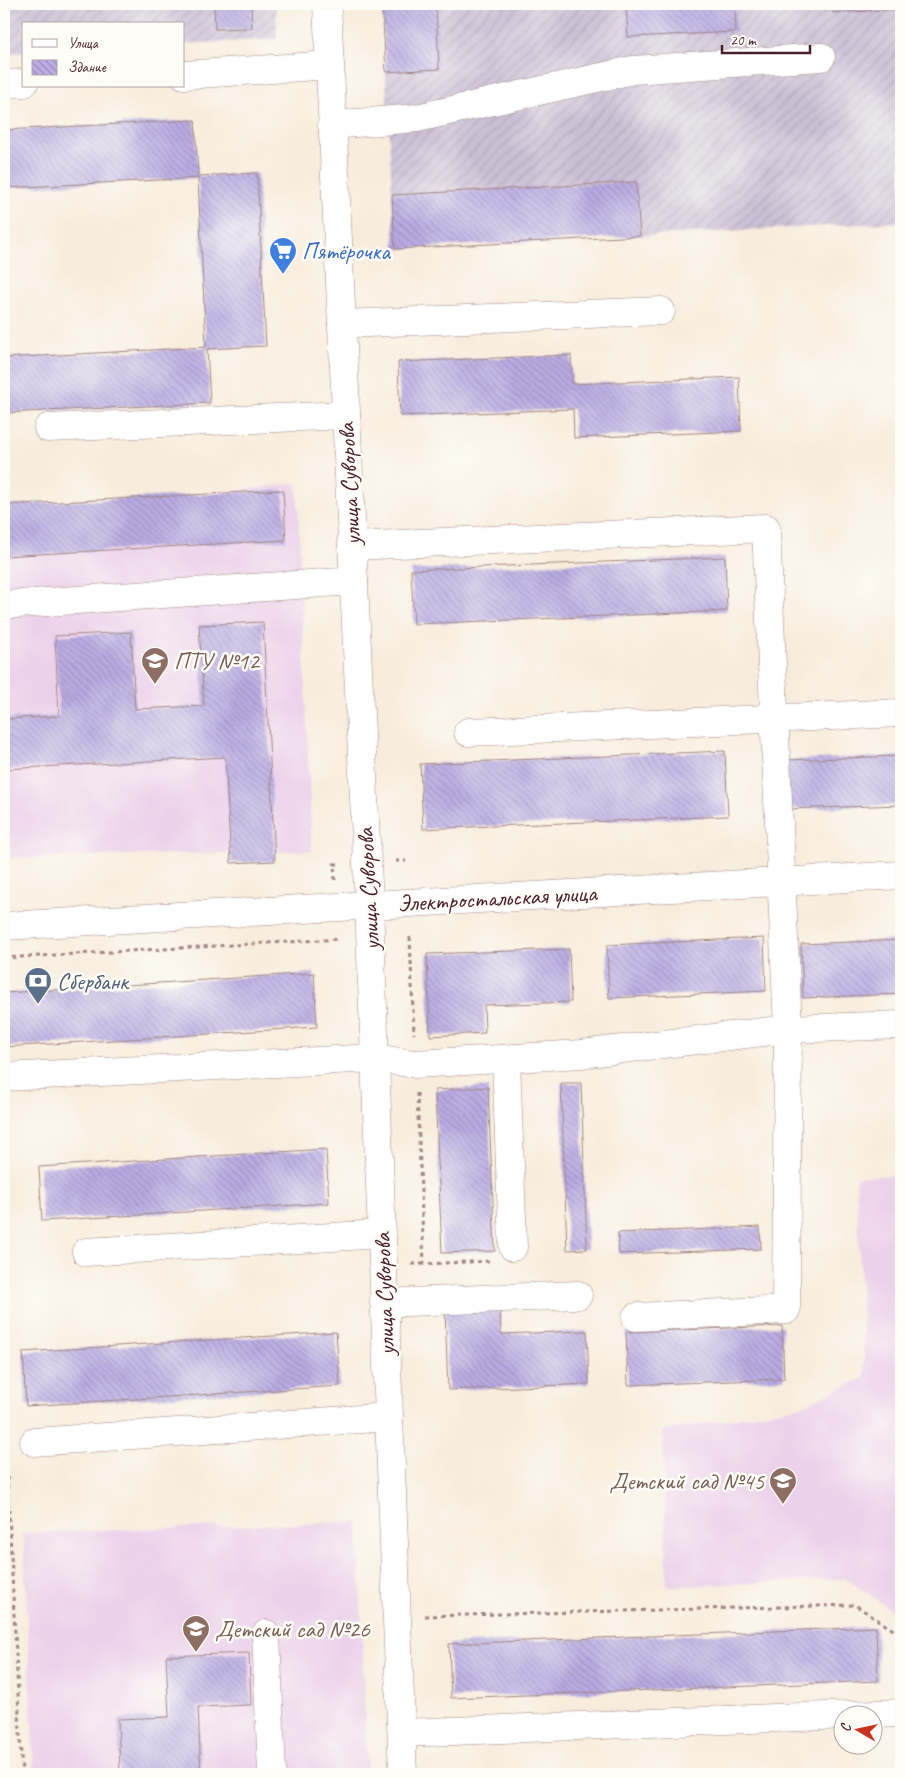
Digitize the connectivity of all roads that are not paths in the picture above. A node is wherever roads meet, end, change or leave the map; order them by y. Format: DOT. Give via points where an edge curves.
graph roads {
  1 [pos="327,4"];
  2 [pos="821,57"];
  3 [pos="330,65"];
  4 [pos="185,75"];
  5 [pos="22,83"];
  6 [pos="4,84"];
  7 [pos="332,124"];
  8 [pos="661,311"];
  9 [pos="342,324"];
  10 [pos="346,415"];
  11 [pos="48,428"];
  12 [pos="352,546"];
  13 [pos="354,581"];
  14 [pos="4,604"];
  15 [pos="901,713"];
  16 [pos="774,719"];
  17 [pos="468,732"];
  18 [pos="901,875"];
  19 [pos="782,882"];
  20 [pos="368,905"];
  21 [pos="4,926"];
  22 [pos="901,1025"];
  23 [pos="788,1030"];
  24 [pos="375,1058"];
  25 [pos="506,1059"];
  26 [pos="4,1077"];
  27 [pos="382,1234"];
  28 [pos="513,1247"];
  29 [pos="86,1252"];
  30 [pos="578,1295"];
  31 [pos="384,1302"];
  32 [pos="636,1317"];
  33 [pos="389,1417"];
  34 [pos="34,1442"];
  35 [pos="266,1634"];
  36 [pos="901,1713"];
  37 [pos="402,1733"];
  38 [pos="272,1774"];
  39 [pos="403,1774"];
  1 -- 3 [label="street, улица Суворова"];
  2 -- 7 [label="street" via="633,70 417,118"];
  3 -- 4 [label="street"];
  3 -- 7 [label="street, улица Суворова"];
  5 -- 6 [label="street"];
  7 -- 9 [label="street, улица Суворова"];
  8 -- 9 [label="street"];
  9 -- 10 [label="street, улица Суворова"];
  10 -- 11 [label="street"];
  10 -- 12 [label="street, улица Суворова"];
  12 -- 13 [label="street, улица Суворова"];
  12 -- 16 [label="street" via="766,528"];
  13 -- 14 [label="street"];
  13 -- 20 [label="street, улица Суворова"];
  15 -- 16 [label="street"];
  16 -- 17 [label="street"];
  16 -- 19 [label="street"];
  18 -- 19 [label="street, Электростальская улица"];
  19 -- 20 [label="street, Электростальская улица"];
  19 -- 23 [label="street"];
  20 -- 21 [label="street, Электростальская улица"];
  20 -- 24 [label="street, улица Суворова"];
  22 -- 23 [label="street"];
  23 -- 25 [label="street" via="581,1054"];
  23 -- 32 [label="street" via="786,1310"];
  24 -- 25 [label="street" via="415,1064"];
  24 -- 26 [label="street"];
  24 -- 27 [label="street, улица Суворова"];
  25 -- 28 [label="street"];
  27 -- 29 [label="street"];
  27 -- 31 [label="street, улица Суворова"];
  30 -- 31 [label="street"];
  31 -- 33 [label="street, улица Суворова"];
  33 -- 34 [label="street"];
  33 -- 37 [label="street, улица Суворова"];
  35 -- 38 [label="street"];
  36 -- 37 [label="street"];
  37 -- 39 [label="street, улица Суворова"];
}
